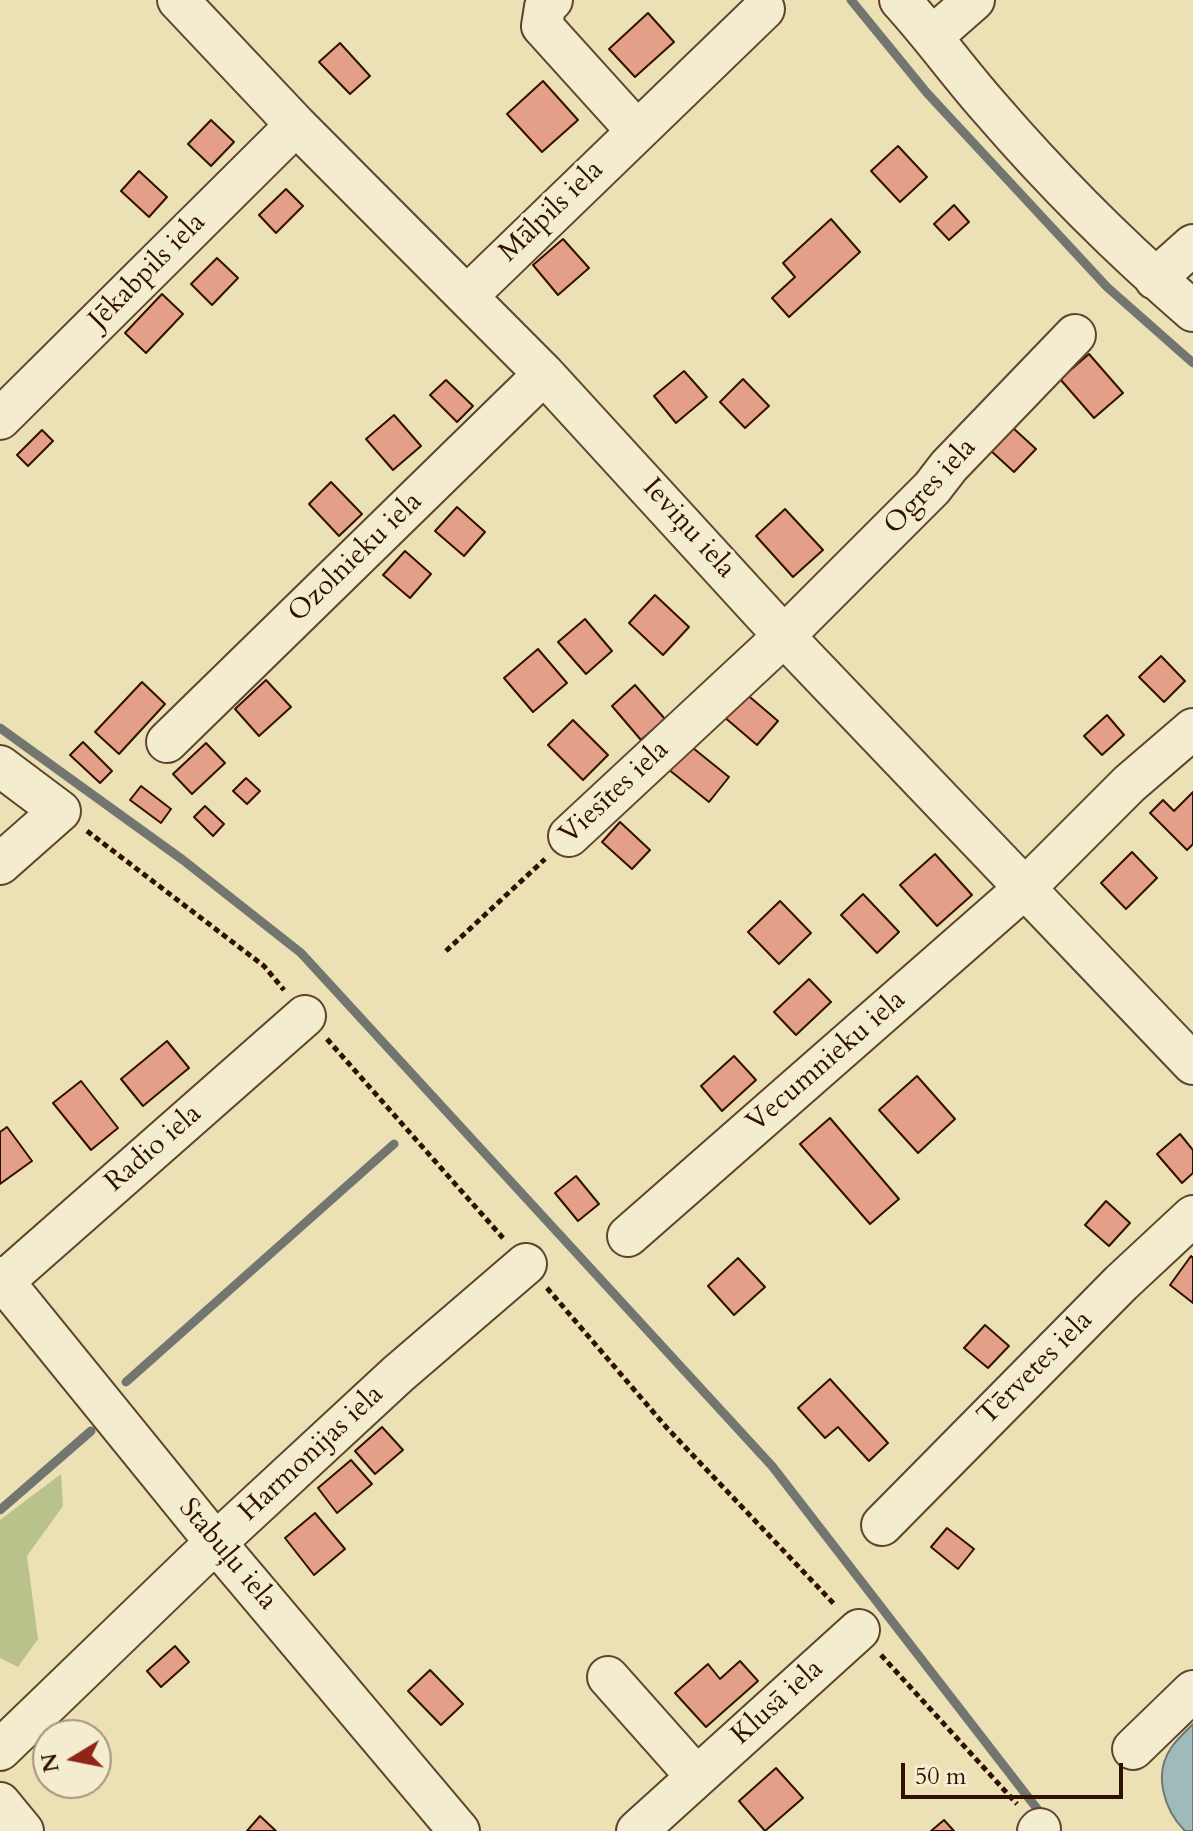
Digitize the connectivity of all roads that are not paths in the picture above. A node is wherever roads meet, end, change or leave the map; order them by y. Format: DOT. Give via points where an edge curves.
graph roads {
  1 [pos="178,0"];
  2 [pos="552,0"];
  3 [pos="900,0"];
  4 [pos="974,0"];
  5 [pos="764,9"];
  6 [pos="933,36"];
  7 [pos="296,125"];
  8 [pos="636,130"];
  9 [pos="1193,245"];
  10 [pos="1155,279"];
  11 [pos="468,295"];
  12 [pos="1193,311"];
  13 [pos="1075,335"];
  14 [pos="544,374"];
  15 [pos="0,419"];
  16 [pos="784,636"];
  17 [pos="1193,729"];
  18 [pos="167,742"];
  19 [pos="0,766"];
  20 [pos="569,836"];
  21 [pos="0,864"];
  22 [pos="1026,887"];
  23 [pos="305,1016"];
  24 [pos="1193,1064"];
  25 [pos="1193,1216"];
  26 [pos="628,1236"];
  27 [pos="526,1264"];
  28 [pos="2,1279"];
  29 [pos="882,1525"];
  30 [pos="216,1543"];
  31 [pos="859,1630"];
  32 [pos="608,1677"];
  33 [pos="1193,1691"];
  34 [pos="1133,1749"];
  35 [pos="0,1750"];
  36 [pos="696,1776"];
  37 [pos="0,1803"];
  38 [pos="23,1831"];
  39 [pos="459,1831"];
  40 [pos="637,1831"];
  1 -- 7 [label="street, Ieviņu iela"];
  2 -- 8 [label="street" via="545,7 542,26"];
  3 -- 6 [label="street"];
  4 -- 6 [label="street"];
  5 -- 8 [label="street, Mālpils iela"];
  6 -- 10 [label="street" via="1037,160"];
  7 -- 11 [label="street, Ieviņu iela"];
  7 -- 15 [label="street, Jēkabpils iela"];
  8 -- 11 [label="street, Mālpils iela"];
  9 -- 10 [label="street"];
  10 -- 12 [label="street"];
  11 -- 14 [label="street, Ieviņu iela"];
  13 -- 16 [label="street, Ogres iela"];
  14 -- 16 [label="street, Ieviņu iela"];
  14 -- 18 [label="street, Ozolnieku iela"];
  16 -- 20 [label="street, Viesītes iela"];
  16 -- 22 [label="street, Ieviņu iela"];
  17 -- 22 [label="street, Vecumnieku iela" via="1129,784"];
  19 -- 21 [label="street" via="60,811"];
  22 -- 24 [label="street, Ieviņu iela"];
  22 -- 26 [label="street, Vecumnieku iela"];
  23 -- 28 [label="street, Radio iela"];
  25 -- 29 [label="street, Tērvetes iela"];
  27 -- 30 [label="street, Harmonijas iela"];
  28 -- 30 [label="street, Stabuļu iela"];
  30 -- 35 [label="street, Harmonijas iela"];
  30 -- 39 [label="street, Stabuļu iela"];
  31 -- 36 [label="street, Klusā iela"];
  32 -- 36 [label="street"];
  33 -- 34 [label="street"];
  36 -- 40 [label="street, Klusā iela"];
  37 -- 38 [label="street"];
}
